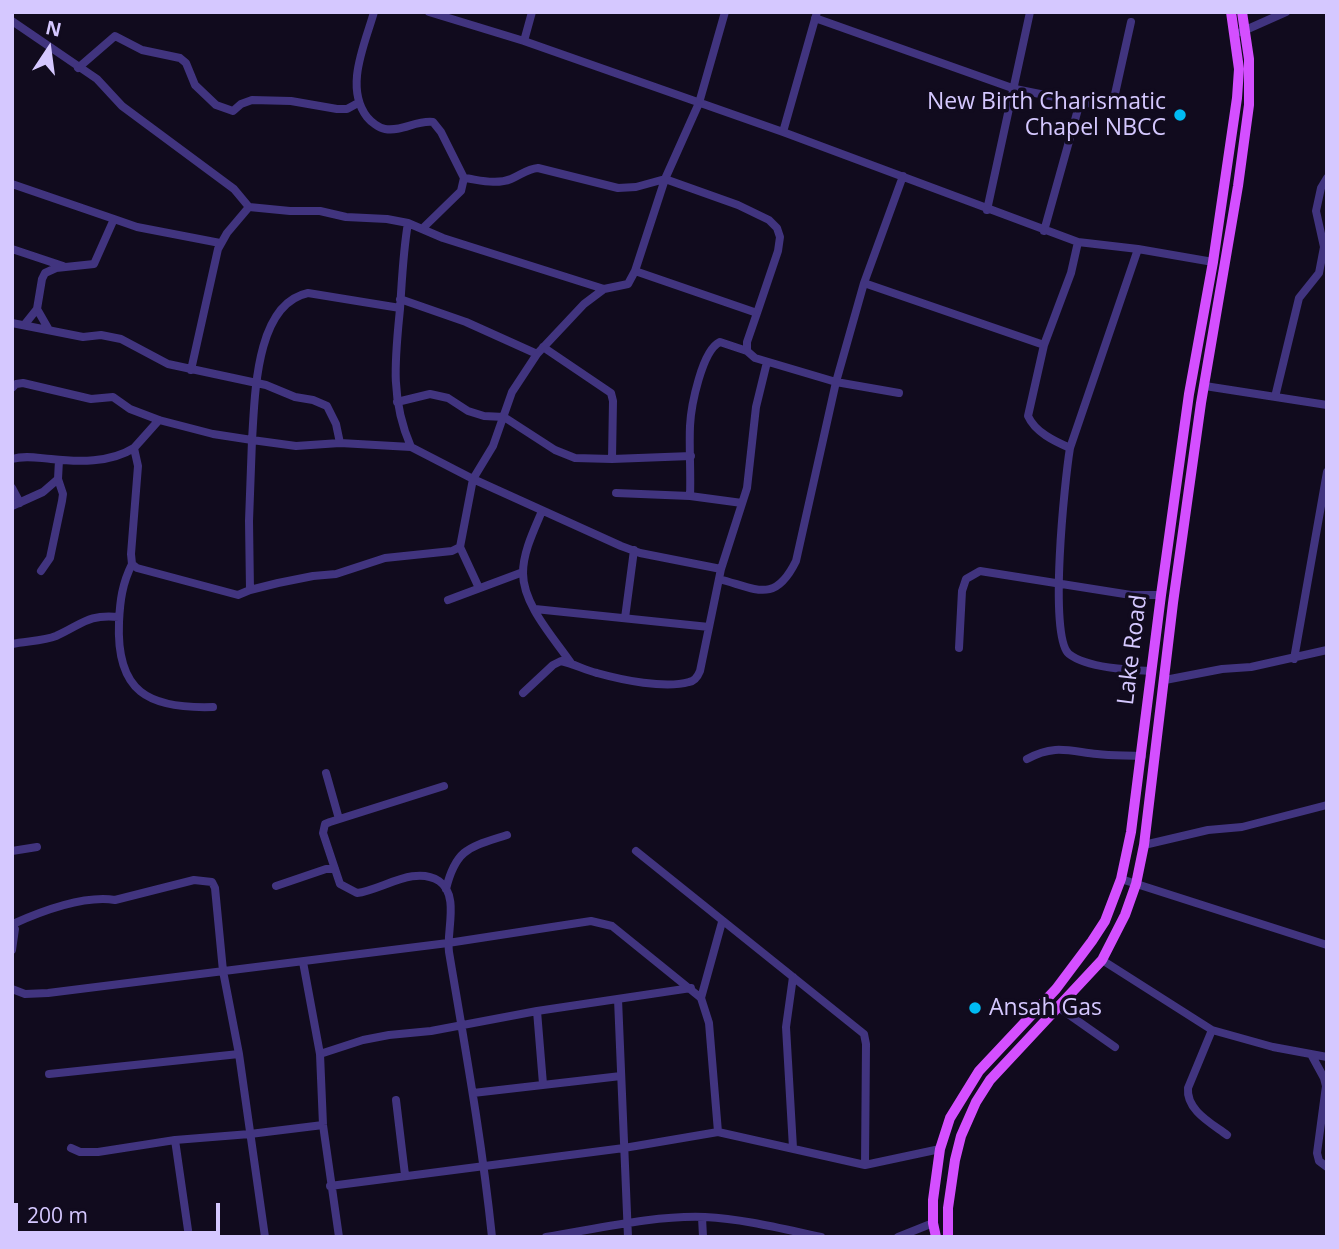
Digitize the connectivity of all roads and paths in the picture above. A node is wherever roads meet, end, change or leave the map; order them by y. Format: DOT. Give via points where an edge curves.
graph roads {
  1 [pos="374,12"];
  2 [pos="429,12"];
  3 [pos="531,12"];
  4 [pos="725,12"];
  5 [pos="1030,12"];
  6 [pos="1231,12"];
  7 [pos="1242,12"];
  8 [pos="1286,12"];
  9 [pos="816,15"];
  10 [pos="12,21"];
  11 [pos="1130,22"];
  12 [pos="1240,33"];
  13 [pos="524,41"];
  14 [pos="78,68"];
  15 [pos="1015,89"];
  16 [pos="1080,102"];
  17 [pos="358,103"];
  18 [pos="699,103"];
  19 [pos="783,132"];
  20 [pos="903,176"];
  21 [pos="464,178"];
  22 [pos="1327,178"];
  23 [pos="665,179"];
  24 [pos="12,184"];
  25 [pos="249,207"];
  26 [pos="988,210"];
  27 [pos="114,219"];
  28 [pos="408,223"];
  29 [pos="423,228"];
  30 [pos="1044,231"];
  31 [pos="1078,242"];
  32 [pos="220,243"];
  33 [pos="12,249"];
  34 [pos="1138,249"];
  35 [pos="1213,262"];
  36 [pos="66,267"];
  37 [pos="635,271"];
  38 [pos="864,283"];
  39 [pos="604,289"];
  40 [pos="400,303"];
  41 [pos="37,309"];
  42 [pos="757,313"];
  43 [pos="12,323"];
  44 [pos="25,324"];
  45 [pos="49,330"];
  46 [pos="1044,345"];
  47 [pos="540,351"];
  48 [pos="747,351"];
  49 [pos="767,362"];
  50 [pos="191,370"];
  51 [pos="836,382"];
  52 [pos="257,383"];
  53 [pos="1205,386"];
  54 [pos="12,388"];
  55 [pos="899,393"];
  56 [pos="1275,397"];
  57 [pos="397,402"];
  58 [pos="1327,405"];
  59 [pos="504,417"];
  60 [pos="159,420"];
  61 [pos="252,440"];
  62 [pos="340,443"];
  63 [pos="411,447"];
  64 [pos="134,448"];
  65 [pos="1070,448"];
  66 [pos="691,456"];
  67 [pos="12,459"];
  68 [pos="612,459"];
  69 [pos="59,460"];
  70 [pos="1327,472"];
  71 [pos="472,478"];
  72 [pos="58,479"];
  73 [pos="12,488"];
  74 [pos="616,493"];
  75 [pos="691,496"];
  76 [pos="1325,496"];
  77 [pos="743,503"];
  78 [pos="16,505"];
  79 [pos="542,511"];
  80 [pos="460,547"];
  81 [pos="634,550"];
  82 [pos="132,564"];
  83 [pos="721,569"];
  84 [pos="41,571"];
  85 [pos="523,572"];
  86 [pos="719,579"];
  87 [pos="1060,584"];
  88 [pos="479,588"];
  89 [pos="250,590"];
  90 [pos="1161,595"];
  91 [pos="448,600"];
  92 [pos="535,609"];
  93 [pos="120,617"];
  94 [pos="625,618"];
  95 [pos="709,626"];
  96 [pos="12,644"];
  97 [pos="959,648"];
  98 [pos="1327,650"];
  99 [pos="1294,659"];
  100 [pos="571,663"];
  101 [pos="1152,671"];
  102 [pos="1165,680"];
  103 [pos="523,693"];
  104 [pos="213,707"];
  105 [pos="1142,756"];
  106 [pos="1027,759"];
  107 [pos="326,773"];
  108 [pos="444,786"];
  109 [pos="1327,805"];
  110 [pos="339,819"];
  111 [pos="507,835"];
  112 [pos="1144,845"];
  113 [pos="37,847"];
  114 [pos="12,851"];
  115 [pos="636,851"];
  116 [pos="335,869"];
  117 [pos="1121,879"];
  118 [pos="1136,884"];
  119 [pos="276,886"];
  120 [pos="446,889"];
  121 [pos="722,922"];
  122 [pos="13,924"];
  123 [pos="448,943"];
  124 [pos="1327,945"];
  125 [pos="12,950"];
  126 [pos="1101,960"];
  127 [pos="303,962"];
  128 [pos="223,971"];
  129 [pos="793,976"];
  130 [pos="691,988"];
  131 [pos="12,989"];
  132 [pos="701,998"];
  133 [pos="618,999"];
  134 [pos="1058,1007"];
  135 [pos="537,1011"];
  136 [pos="462,1025"];
  137 [pos="1212,1030"];
  138 [pos="1115,1047"];
  139 [pos="239,1054"];
  140 [pos="320,1054"];
  141 [pos="1312,1056"];
  142 [pos="1327,1057"];
  143 [pos="48,1074"];
  144 [pos="621,1076"];
  145 [pos="543,1084"];
  146 [pos="473,1093"];
  147 [pos="396,1100"];
  148 [pos="323,1125"];
  149 [pos="718,1132"];
  150 [pos="250,1134"];
  151 [pos="1227,1135"];
  152 [pos="175,1140"];
  153 [pos="71,1148"];
  154 [pos="624,1148"];
  155 [pos="793,1148"];
  156 [pos="940,1149"];
  157 [pos="864,1165"];
  158 [pos="484,1167"];
  159 [pos="1327,1167"];
  160 [pos="405,1175"];
  161 [pos="330,1186"];
  162 [pos="702,1217"];
  163 [pos="933,1223"];
  164 [pos="628,1225"];
  165 [pos="779,1232"];
  166 [pos="189,1237"];
  167 [pos="265,1237"];
  168 [pos="339,1237"];
  169 [pos="492,1237"];
  170 [pos="546,1237"];
  171 [pos="628,1237"];
  172 [pos="703,1237"];
  173 [pos="821,1237"];
  174 [pos="898,1237"];
  175 [pos="936,1237"];
  176 [pos="948,1237"];
  1 -- 17 [label="street" via="355,82"];
  2 -- 13 [label="street"];
  3 -- 13 [label="street"];
  4 -- 18 [label="street"];
  5 -- 15 [label="street"];
  6 -- 12 [label="main road, Lake Road"];
  7 -- 12 [label="main road, Lake Road"];
  8 -- 12 [label="street"];
  9 -- 15 [label="street"];
  9 -- 19 [label="street"];
  10 -- 14 [label="street"];
  11 -- 16 [label="street" via="1111,101"];
  12 -- 35 [label="main road, Lake Road" via="1239,83"];
  12 -- 53 [label="main road, Lake Road" via="1249,59 1249,105"];
  13 -- 18 [label="street"];
  14 -- 17 [label="street" via="115,36 142,50 180,58 195,85 228,111 252,100 337,109"];
  14 -- 25 [label="street" via="104,85 138,119 234,189"];
  15 -- 16 [label="street"];
  15 -- 26 [label="street"];
  16 -- 30 [label="street"];
  17 -- 21 [label="street" via="383,129 433,122"];
  18 -- 19 [label="street"];
  18 -- 23 [label="street"];
  19 -- 20 [label="street"];
  20 -- 26 [label="street"];
  20 -- 38 [label="street"];
  21 -- 23 [label="street" via="498,182 538,168 618,188"];
  21 -- 29 [label="street" via="461,191"];
  22 -- 56 [label="street" via="1317,211 1324,247 1319,273 1299,298"];
  23 -- 37 [label="street"];
  23 -- 42 [label="street" via="738,205 769,219 777,228 778,251"];
  24 -- 27 [label="street"];
  25 -- 28 [label="street"];
  25 -- 32 [label="street"];
  26 -- 30 [label="street"];
  27 -- 32 [label="street"];
  27 -- 36 [label="street" via="94,264"];
  28 -- 29 [label="street"];
  28 -- 40 [label="street"];
  29 -- 39 [label="street" via="467,247"];
  30 -- 31 [label="street"];
  31 -- 34 [label="street"];
  31 -- 46 [label="street"];
  32 -- 50 [label="street"];
  33 -- 36 [label="street"];
  34 -- 35 [label="street"];
  34 -- 65 [label="street"];
  35 -- 90 [label="main road, Lake Road"];
  36 -- 41 [label="street" via="45,274"];
  37 -- 39 [label="street" via="628,284"];
  37 -- 42 [label="street"];
  38 -- 46 [label="street"];
  38 -- 51 [label="street"];
  39 -- 47 [label="street" via="583,303"];
  40 -- 47 [label="street"];
  40 -- 52 [label="street" via="299,295 280,309 267,332"];
  40 -- 57 [label="street"];
  41 -- 44 [label="street"];
  41 -- 45 [label="street"];
  42 -- 48 [label="street"];
  43 -- 44 [label="street"];
  44 -- 45 [label="street"];
  45 -- 50 [label="street" via="121,339 168,364"];
  46 -- 65 [label="street" via="1028,416 1032,425"];
  47 -- 59 [label="street" via="512,392"];
  47 -- 68 [label="street" via="611,393"];
  48 -- 49 [label="street"];
  48 -- 66 [label="street" via="720,341 710,349 694,400"];
  49 -- 51 [label="street"];
  49 -- 77 [label="street"];
  50 -- 52 [label="street"];
  51 -- 55 [label="street"];
  51 -- 86 [label="street" via="796,561 789,574 772,590"];
  52 -- 61 [label="street"];
  52 -- 62 [label="street" via="327,406"];
  53 -- 56 [label="street"];
  53 -- 102 [label="main road, Lake Road"];
  54 -- 60 [label="street" via="23,383 91,399 113,397"];
  56 -- 58 [label="street"];
  57 -- 59 [label="street" via="430,394 484,416"];
  57 -- 63 [label="street"];
  59 -- 68 [label="street" via="575,458"];
  59 -- 71 [label="street" via="493,446"];
  60 -- 61 [label="street"];
  60 -- 64 [label="street"];
  61 -- 62 [label="street" via="296,446"];
  61 -- 89 [label="street"];
  62 -- 63 [label="street"];
  63 -- 71 [label="street"];
  64 -- 69 [label="street" via="114,458"];
  64 -- 82 [label="street" via="138,466"];
  65 -- 87 [label="street" via="1061,518"];
  66 -- 68 [label="street"];
  66 -- 75 [label="street"];
  67 -- 69 [label="street"];
  69 -- 72 [label="street"];
  70 -- 76 [label="street"];
  71 -- 79 [label="street"];
  71 -- 80 [label="street"];
  72 -- 78 [label="street"];
  72 -- 84 [label="street" via="62,501 50,558"];
  73 -- 78 [label="street"];
  74 -- 75 [label="street"];
  75 -- 77 [label="street"];
  76 -- 99 [label="street"];
  77 -- 83 [label="street"];
  79 -- 81 [label="street"];
  79 -- 85 [label="street"];
  80 -- 88 [label="street"];
  80 -- 89 [label="street" via="386,558 336,574"];
  81 -- 83 [label="street"];
  81 -- 94 [label="street"];
  82 -- 89 [label="street" via="238,596"];
  82 -- 93 [label="street" via="121,593"];
  83 -- 86 [label="street"];
  85 -- 88 [label="street"];
  85 -- 92 [label="street"];
  86 -- 95 [label="street"];
  87 -- 90 [label="street"];
  87 -- 97 [label="street" via="980,571 972,574 962,591"];
  87 -- 101 [label="street" via="1059,621 1067,652 1083,662"];
  88 -- 91 [label="street"];
  90 -- 101 [label="main road, Lake Road"];
  92 -- 94 [label="street"];
  92 -- 100 [label="street"];
  93 -- 96 [label="street" via="83,620 57,635"];
  93 -- 104 [label="street" via="122,664 134,686 164,703"];
  94 -- 95 [label="street"];
  95 -- 100 [label="street" via="700,671 691,682 634,680"];
  98 -- 99 [label="street"];
  99 -- 102 [label="street"];
  100 -- 103 [label="street" via="552,665"];
  101 -- 105 [label="main road, Lake Road"];
  102 -- 112 [label="main road, Lake Road"];
  105 -- 106 [label="street" via="1065,748 1041,751"];
  105 -- 117 [label="main road, Lake Road"];
  107 -- 110 [label="street"];
  108 -- 110 [label="street"];
  109 -- 112 [label="street"];
  110 -- 116 [label="street" via="323,828"];
  111 -- 120 [label="street" via="462,854 451,869"];
  112 -- 118 [label="main road, Lake Road"];
  113 -- 114 [label="street"];
  115 -- 121 [label="street"];
  116 -- 119 [label="street"];
  116 -- 120 [label="street" via="340,884 357,893 414,876 440,881"];
  117 -- 118 [label="street"];
  117 -- 156 [label="main road, Lake Road" via="1105,921 1081,956 979,1071 950,1118"];
  118 -- 124 [label="street"];
  118 -- 126 [label="main road, Lake Road"];
  120 -- 123 [label="street"];
  121 -- 129 [label="street"];
  121 -- 132 [label="street"];
  122 -- 125 [label="street"];
  122 -- 128 [label="street" via="79,902 115,900 204,880 215,888"];
  123 -- 127 [label="street"];
  123 -- 130 [label="street" via="602,922"];
  123 -- 136 [label="street"];
  126 -- 134 [label="main road, Lake Road"];
  126 -- 137 [label="street"];
  127 -- 128 [label="street"];
  127 -- 140 [label="street"];
  128 -- 131 [label="street" via="48,993 25,994"];
  128 -- 139 [label="street"];
  129 -- 155 [label="street" via="786,1027"];
  129 -- 157 [label="street" via="864,1034"];
  130 -- 132 [label="street"];
  130 -- 133 [label="street"];
  132 -- 149 [label="street" via="709,1023"];
  133 -- 135 [label="street"];
  133 -- 144 [label="street"];
  134 -- 138 [label="street"];
  134 -- 176 [label="main road, Lake Road" via="990,1080 976,1102 954,1160"];
  135 -- 136 [label="street"];
  135 -- 145 [label="street"];
  136 -- 140 [label="street" via="363,1040"];
  136 -- 146 [label="street"];
  137 -- 141 [label="street"];
  137 -- 151 [label="street" via="1187,1095 1195,1109"];
  139 -- 143 [label="street"];
  139 -- 150 [label="street"];
  140 -- 148 [label="street"];
  141 -- 142 [label="street"];
  141 -- 159 [label="street" via="1326,1086 1317,1153"];
  144 -- 145 [label="street"];
  144 -- 154 [label="street"];
  145 -- 146 [label="street"];
  146 -- 158 [label="street"];
  147 -- 160 [label="street"];
  148 -- 150 [label="street"];
  148 -- 161 [label="street"];
  149 -- 154 [label="street"];
  149 -- 155 [label="street"];
  150 -- 152 [label="street"];
  150 -- 167 [label="street"];
  152 -- 153 [label="street" via="98,1152"];
  152 -- 166 [label="street"];
  154 -- 158 [label="street"];
  154 -- 164 [label="street"];
  155 -- 157 [label="street"];
  156 -- 157 [label="street"];
  156 -- 163 [label="main road, Lake Road"];
  158 -- 160 [label="street"];
  158 -- 169 [label="street"];
  160 -- 161 [label="street"];
  161 -- 168 [label="street"];
  162 -- 164 [label="street"];
  162 -- 165 [label="street" via="732,1219"];
  162 -- 172 [label="street"];
  163 -- 174 [label="street"];
  163 -- 175 [label="main road, Lake Road"];
  164 -- 170 [label="street"];
  164 -- 171 [label="street"];
  165 -- 173 [label="street"];
}
